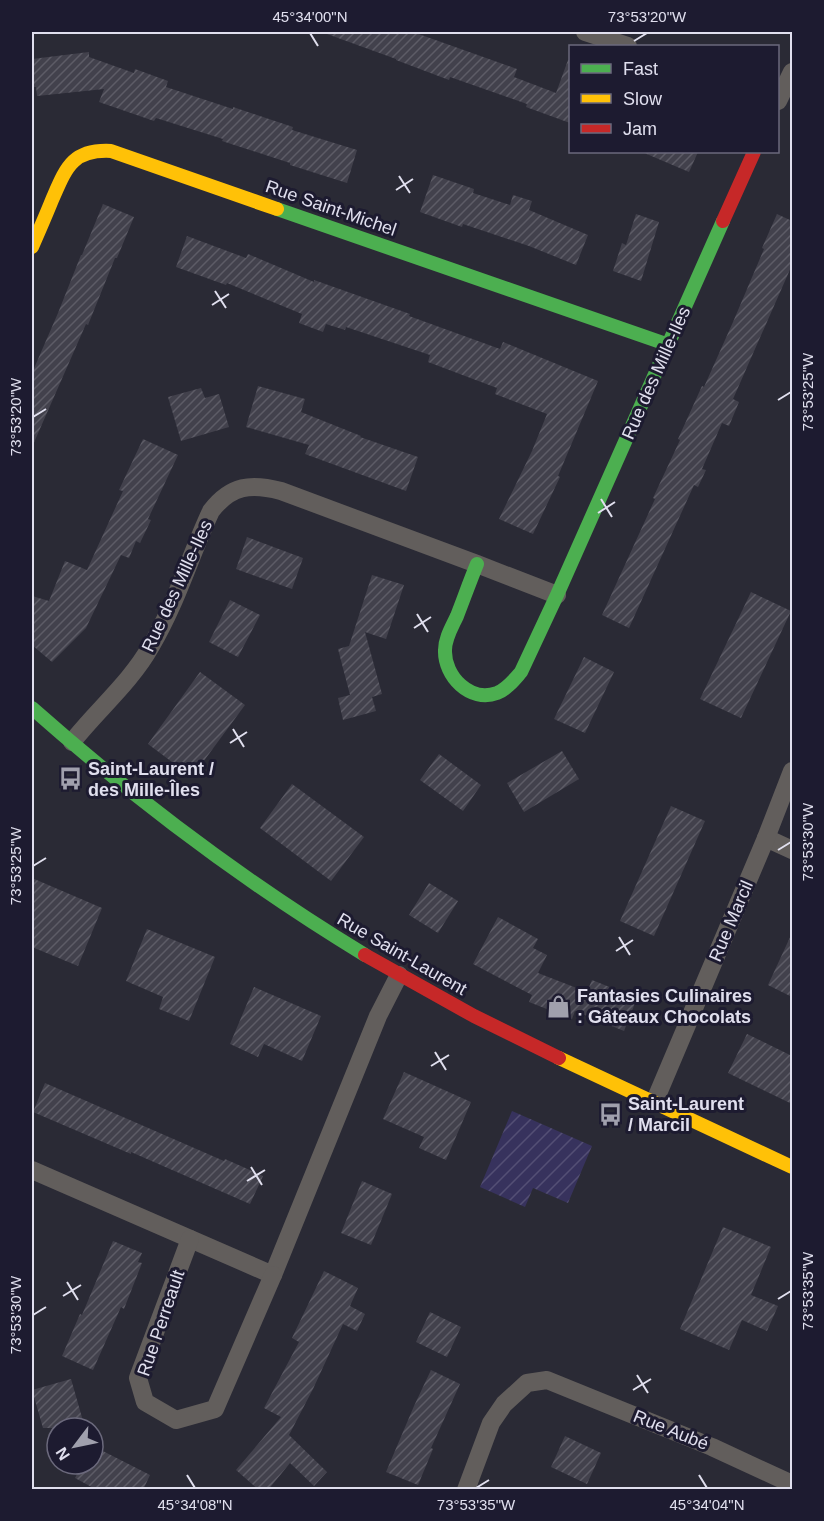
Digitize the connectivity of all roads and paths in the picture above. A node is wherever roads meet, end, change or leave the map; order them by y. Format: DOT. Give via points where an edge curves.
graph roads {
  1 [pos="585,32"];
  2 [pos="625,45"];
  3 [pos="792,72"];
  4 [pos="781,101"];
  5 [pos="754,153"];
  6 [pos="32,247"];
  7 [pos="669,345"];
  8 [pos="477,564"];
  9 [pos="557,595"];
  10 [pos="32,708"];
  11 [pos="72,742"];
  12 [pos="792,771"];
  13 [pos="766,838"];
  14 [pos="792,850"];
  15 [pos="399,975"];
  16 [pos="654,1103"];
  17 [pos="792,1167"];
  18 [pos="32,1170"];
  19 [pos="190,1239"];
  20 [pos="273,1275"];
  21 [pos="792,1485"];
  22 [pos="466,1490"];
  1 -- 2 [label="street"];
  3 -- 4 [label="street"];
  5 -- 7 [label="street, Rue des Mille-Iles"];
  6 -- 7 [label="street, Rue Saint-Michel" via="65,170 88,152 111,151"];
  7 -- 9 [label="street, Rue des Mille-Iles"];
  8 -- 9 [label="street, Rue des Mille-Iles"];
  8 -- 9 [label="street, Rue des Mille-Iles" via="445,652 452,675 468,691 491,695 513,682"];
  8 -- 11 [label="street, Rue des Mille-Iles" via="281,491 252,486 236,490 211,511 152,646"];
  10 -- 11 [label="street, Rue Saint-Laurent"];
  11 -- 15 [label="street, Rue Saint-Laurent" via="205,848"];
  12 -- 13 [label="street, Rue Marcil"];
  13 -- 14 [label="street"];
  13 -- 16 [label="street, Rue Marcil"];
  15 -- 16 [label="street, Rue Saint-Laurent"];
  15 -- 20 [label="street, Rue Perreault" via="378,1016"];
  16 -- 17 [label="street, Rue Saint-Laurent"];
  18 -- 19 [label="street"];
  19 -- 20 [label="street"];
  19 -- 20 [label="street, Rue Perreault" via="138,1377 145,1402 176,1420 215,1409"];
  21 -- 22 [label="street, Rue Aubé" via="712,1447 547,1380 527,1383 504,1404 491,1423"];
}
